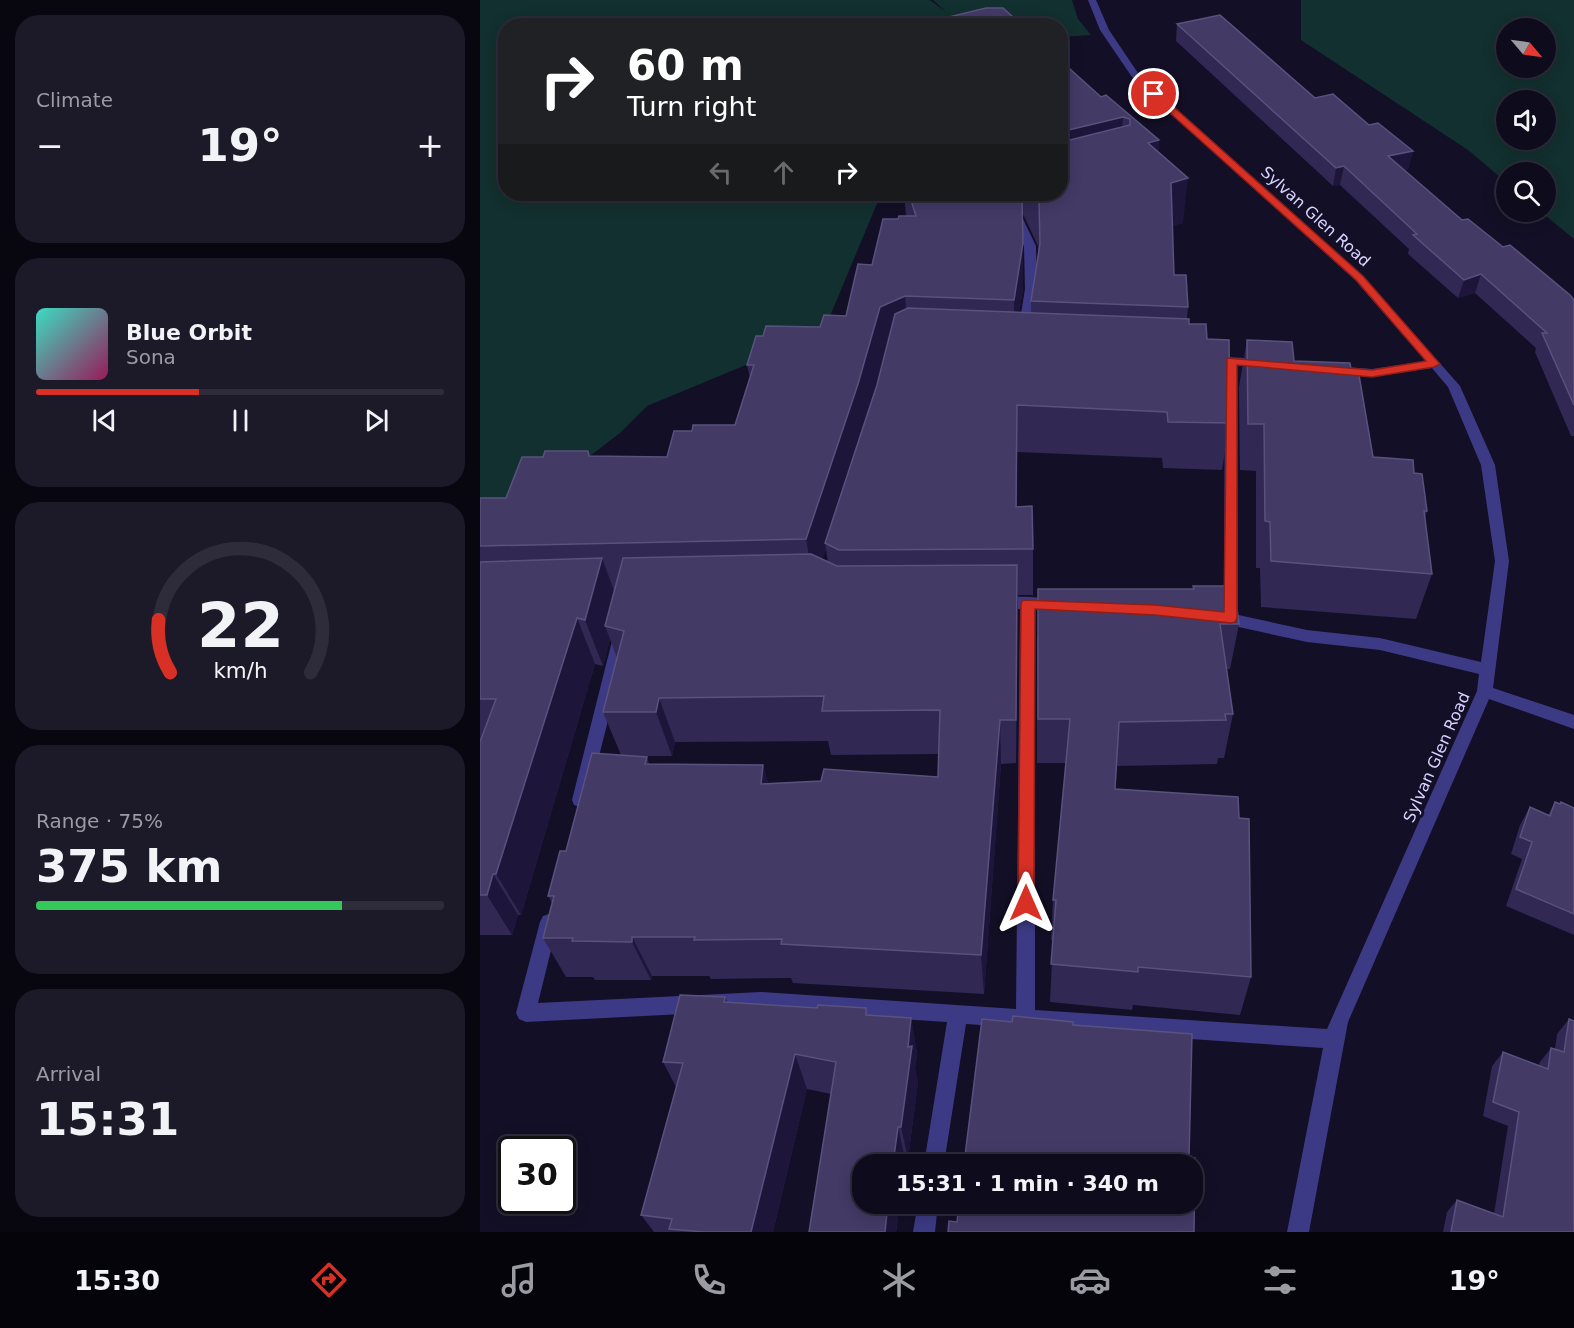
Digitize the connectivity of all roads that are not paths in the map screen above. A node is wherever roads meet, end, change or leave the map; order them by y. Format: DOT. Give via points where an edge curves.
graph roads {
  1 [pos="1092,0"];
  2 [pos="1011,201"];
  3 [pos="1023,342"];
  4 [pos="1197,359"];
  5 [pos="1231,361"];
  6 [pos="1275,364"];
  7 [pos="1434,364"];
  8 [pos="1318,368"];
  9 [pos="982,603"];
  10 [pos="1028,603"];
  11 [pos="1074,606"];
  12 [pos="1209,616"];
  13 [pos="1231,618"];
  14 [pos="626,619"];
  15 [pos="1488,670"];
  16 [pos="1485,691"];
  17 [pos="1574,722"];
  18 [pos="576,816"];
  19 [pos="552,909"];
  20 [pos="958,1014"];
  21 [pos="1025,1018"];
  22 [pos="1335,1039"];
  23 [pos="936,1154"];
  24 [pos="926,1214"];
  25 [pos="924,1232"];
  26 [pos="1298,1232"];
  1 -- 7 [label="street, Sylvan Glen Road" via="1137,78 1359,278"];
  2 -- 3 [label="street" via="1030,246 1031,289"];
  4 -- 5 [label="street"];
  5 -- 6 [label="street"];
  5 -- 13 [label="street"];
  7 -- 8 [label="street" via="1372,373"];
  7 -- 15 [label="street, Sylvan Glen Road" via="1454,386 1488,465 1502,561"];
  9 -- 10 [label="street"];
  10 -- 11 [label="street"];
  10 -- 21 [label="street"];
  12 -- 13 [label="street"];
  13 -- 15 [label="street" via="1307,636 1380,644"];
  14 -- 18 [label="street"];
  15 -- 16 [label="street, Sylvan Glen Road"];
  16 -- 17 [label="street"];
  16 -- 22 [label="street, Sylvan Glen Road" via="1338,1022"];
  19 -- 20 [label="street" via="526,1013 761,1001"];
  20 -- 21 [label="street"];
  20 -- 23 [label="street"];
  21 -- 22 [label="street"];
  22 -- 26 [label="street, Sylvan Glen Road"];
  24 -- 25 [label="street"];
}
